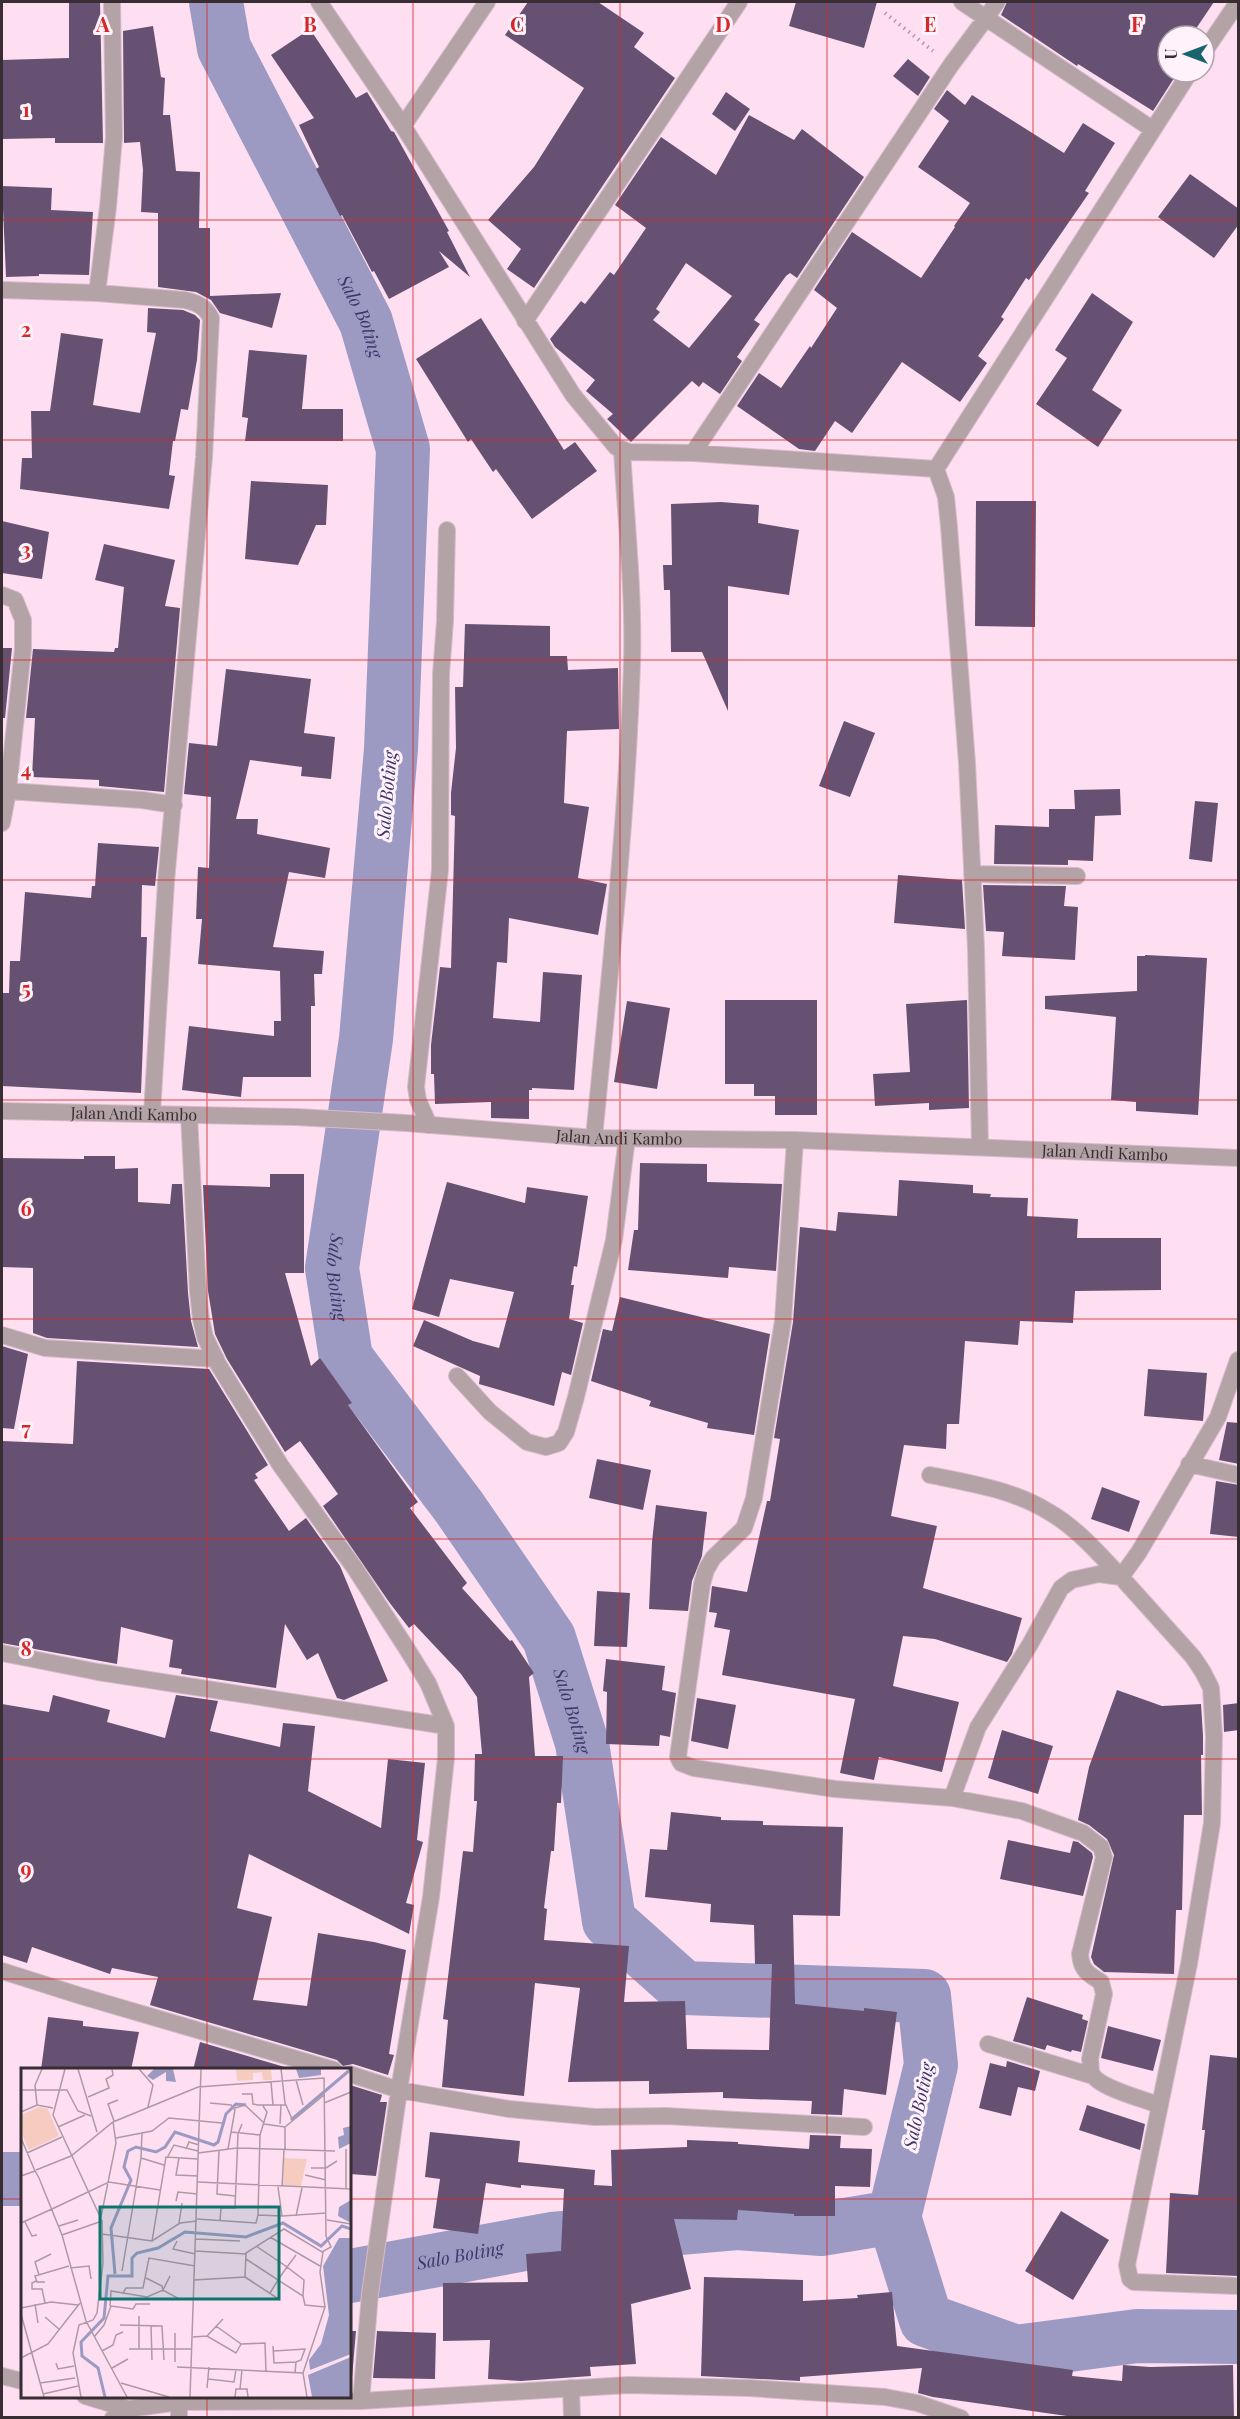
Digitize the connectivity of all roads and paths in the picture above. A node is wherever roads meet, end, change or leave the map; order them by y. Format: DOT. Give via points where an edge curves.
graph roads {
  1 [pos="112,2"];
  2 [pos="319,2"];
  3 [pos="488,2"];
  4 [pos="739,2"];
  5 [pos="962,2"];
  6 [pos="997,2"];
  7 [pos="1238,2"];
  8 [pos="885,14"];
  9 [pos="986,18"];
  10 [pos="1216,34"];
  11 [pos="951,64"];
  12 [pos="1182,84"];
  13 [pos="403,126"];
  14 [pos="1152,129"];
  15 [pos="2,290"];
  16 [pos="97,293"];
  17 [pos="525,321"];
  18 [pos="622,450"];
  19 [pos="693,453"];
  20 [pos="936,469"];
  21 [pos="447,530"];
  22 [pos="2,595"];
  23 [pos="8,790"];
  24 [pos="174,805"];
  25 [pos="2,823"];
  26 [pos="972,874"];
  27 [pos="1077,876"];
  28 [pos="2,1111"];
  29 [pos="152,1113"];
  30 [pos="189,1115"];
  31 [pos="429,1125"];
  32 [pos="594,1138"];
  33 [pos="627,1138"];
  34 [pos="795,1140"];
  35 [pos="980,1147"];
  36 [pos="1239,1158"];
  37 [pos="2,1335"];
  38 [pos="216,1359"];
  39 [pos="1239,1360"];
  40 [pos="457,1376"];
  41 [pos="1189,1464"];
  42 [pos="1239,1474"];
  43 [pos="930,1475"];
  44 [pos="1121,1577"];
  45 [pos="2,1653"];
  46 [pos="446,1726"];
  47 [pos="952,1798"];
  48 [pos="2,1971"];
  49 [pos="988,2044"];
  50 [pos="327,2068"];
  51 [pos="351,2074"];
  52 [pos="1093,2076"];
  53 [pos="399,2091"];
  54 [pos="1159,2105"];
  55 [pos="864,2127"];
  56 [pos="1239,2286"];
  57 [pos="2,2376"];
  58 [pos="21,2381"];
  59 [pos="571,2388"];
  60 [pos="87,2398"];
  61 [pos="361,2401"];
  62 [pos="179,2410"];
  63 [pos="120,2413"];
  64 [pos="572,2418"];
  65 [pos="961,2418"];
  1 -- 16 [label="street" via="114,137"];
  2 -- 13 [label="street"];
  3 -- 13 [label="street"];
  4 -- 17 [label="street"];
  5 -- 9 [label="street"];
  6 -- 9 [label="street"];
  7 -- 10 [label="street"];
  8 -- 11 [label="path"];
  9 -- 11 [label="street"];
  9 -- 14 [label="street"];
  11 -- 19 [label="street"];
  12 -- 14 [label="street"];
  13 -- 17 [label="street"];
  14 -- 20 [label="street"];
  15 -- 16 [label="street"];
  16 -- 24 [label="street" via="184,300 207,309 211,318 204,457"];
  17 -- 18 [label="street" via="573,394 609,440"];
  18 -- 19 [label="street"];
  18 -- 32 [label="street" via="632,587 632,662"];
  19 -- 20 [label="street"];
  20 -- 26 [label="street" via="946,497 949,527"];
  21 -- 31 [label="street" via="441,674 440,870 416,1087"];
  22 -- 23 [label="street" via="15,600 23,620"];
  23 -- 24 [label="street"];
  23 -- 25 [label="street"];
  24 -- 29 [label="street"];
  26 -- 27 [label="street"];
  26 -- 35 [label="street"];
  28 -- 29 [label="street, Jalan Andi Kambo"];
  29 -- 30 [label="street, Jalan Andi Kambo"];
  30 -- 31 [label="street, Jalan Andi Kambo"];
  30 -- 38 [label="street" via="201,1319"];
  31 -- 32 [label="street, Jalan Andi Kambo"];
  32 -- 33 [label="street, Jalan Andi Kambo"];
  33 -- 34 [label="street, Jalan Andi Kambo"];
  33 -- 40 [label="street" via="614,1240 576,1397 559,1443 546,1447 527,1442 490,1412"];
  34 -- 35 [label="street, Jalan Andi Kambo"];
  34 -- 47 [label="street" via="783,1321 764,1450 744,1528 712,1558 702,1584 678,1757 681,1763 694,1768 835,1789"];
  35 -- 36 [label="street, Jalan Andi Kambo"];
  37 -- 38 [label="street" via="45,1348"];
  38 -- 46 [label="street" via="245,1411 354,1567 428,1683"];
  39 -- 41 [label="street" via="1218,1417"];
  41 -- 42 [label="street"];
  41 -- 44 [label="street"];
  43 -- 44 [label="street" via="975,1483 1049,1511"];
  44 -- 47 [label="street" via="1099,1574 1072,1580 1060,1588 978,1727"];
  44 -- 54 [label="street" via="1193,1657 1211,1688 1213,1710 1212,1823 1189,1964"];
  45 -- 46 [label="street" via="98,1672"];
  46 -- 53 [label="street" via="431,1897"];
  47 -- 52 [label="street" via="1022,1811 1083,1833 1101,1847 1104,1857 1080,1954 1084,1972 1104,1986 1090,2059"];
  48 -- 50 [label="street"];
  49 -- 52 [label="street"];
  51 -- 53 [label="street"];
  52 -- 54 [label="street" via="1101,2083"];
  53 -- 55 [label="street" via="509,2109 595,2117 666,2116"];
  53 -- 61 [label="street" via="370,2294"];
  54 -- 56 [label="street" via="1128,2255 1130,2279"];
  57 -- 58 [label="street"];
  59 -- 61 [label="street"];
  59 -- 64 [label="street"];
  59 -- 65 [label="street" via="750,2388 885,2397"];
  60 -- 63 [label="street"];
  61 -- 62 [label="street"];
  62 -- 63 [label="street"];
}
